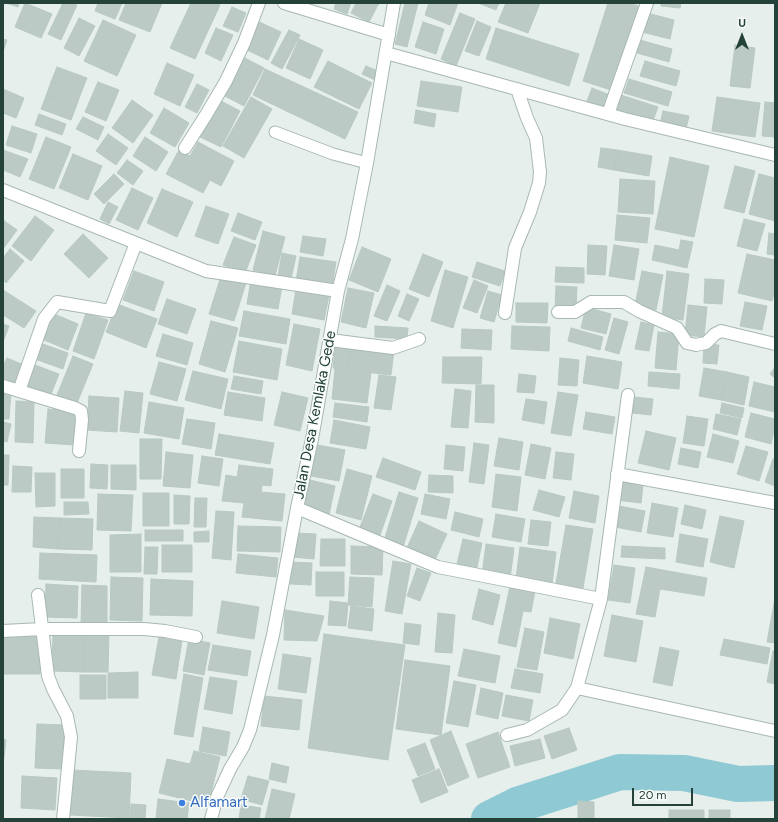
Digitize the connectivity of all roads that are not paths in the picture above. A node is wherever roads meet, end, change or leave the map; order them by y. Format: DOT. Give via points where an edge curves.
graph roads {
  1 [pos="260,3"];
  2 [pos="284,3"];
  3 [pos="394,3"];
  4 [pos="647,3"];
  5 [pos="389,35"];
  6 [pos="386,53"];
  7 [pos="517,89"];
  8 [pos="608,114"];
  9 [pos="275,132"];
  10 [pos="185,148"];
  11 [pos="775,155"];
  12 [pos="367,163"];
  13 [pos="3,190"];
  14 [pos="136,243"];
  15 [pos="338,291"];
  16 [pos="558,312"];
  17 [pos="505,313"];
  18 [pos="419,339"];
  19 [pos="330,340"];
  20 [pos="775,344"];
  21 [pos="3,386"];
  22 [pos="19,391"];
  23 [pos="628,395"];
  24 [pos="79,451"];
  25 [pos="618,474"];
  26 [pos="775,503"];
  27 [pos="297,508"];
  28 [pos="38,595"];
  29 [pos="601,599"];
  30 [pos="42,629"];
  31 [pos="3,631"];
  32 [pos="196,636"];
  33 [pos="577,688"];
  34 [pos="775,731"];
  35 [pos="507,735"];
  36 [pos="63,819"];
  37 [pos="211,819"];
  1 -- 10 [label="street" via="226,81"];
  2 -- 5 [label="street"];
  3 -- 5 [label="street, Jalan Desa Kemlaka Gede"];
  4 -- 8 [label="street"];
  5 -- 6 [label="street, Jalan Desa Kemlaka Gede"];
  6 -- 7 [label="street"];
  6 -- 12 [label="street, Jalan Desa Kemlaka Gede"];
  7 -- 8 [label="street"];
  7 -- 17 [label="street" via="526,118 536,138 540,172 530,212 515,248"];
  8 -- 11 [label="street"];
  9 -- 12 [label="lane" via="333,154"];
  12 -- 15 [label="street, Jalan Desa Kemlaka Gede" via="352,239"];
  13 -- 14 [label="street"];
  14 -- 15 [label="street" via="206,271"];
  14 -- 22 [label="street" via="110,311 57,302 44,319"];
  15 -- 19 [label="street, Jalan Desa Kemlaka Gede"];
  16 -- 20 [label="street" via="575,312 591,302 624,302 677,328 687,343 706,343 721,331"];
  18 -- 19 [label="street" via="393,348"];
  19 -- 27 [label="street, Jalan Desa Kemlaka Gede"];
  21 -- 22 [label="street"];
  22 -- 24 [label="street" via="81,411"];
  23 -- 25 [label="street"];
  25 -- 26 [label="street"];
  25 -- 29 [label="street"];
  27 -- 29 [label="street" via="438,567"];
  27 -- 37 [label="street, Jalan Desa Kemlaka Gede" via="273,634 250,730 217,797"];
  28 -- 30 [label="street"];
  29 -- 33 [label="street"];
  30 -- 31 [label="street"];
  30 -- 32 [label="street" via="144,629"];
  30 -- 36 [label="street" via="48,676 67,716 71,737"];
  33 -- 34 [label="street"];
  33 -- 35 [label="street" via="562,710 527,730"];
}
